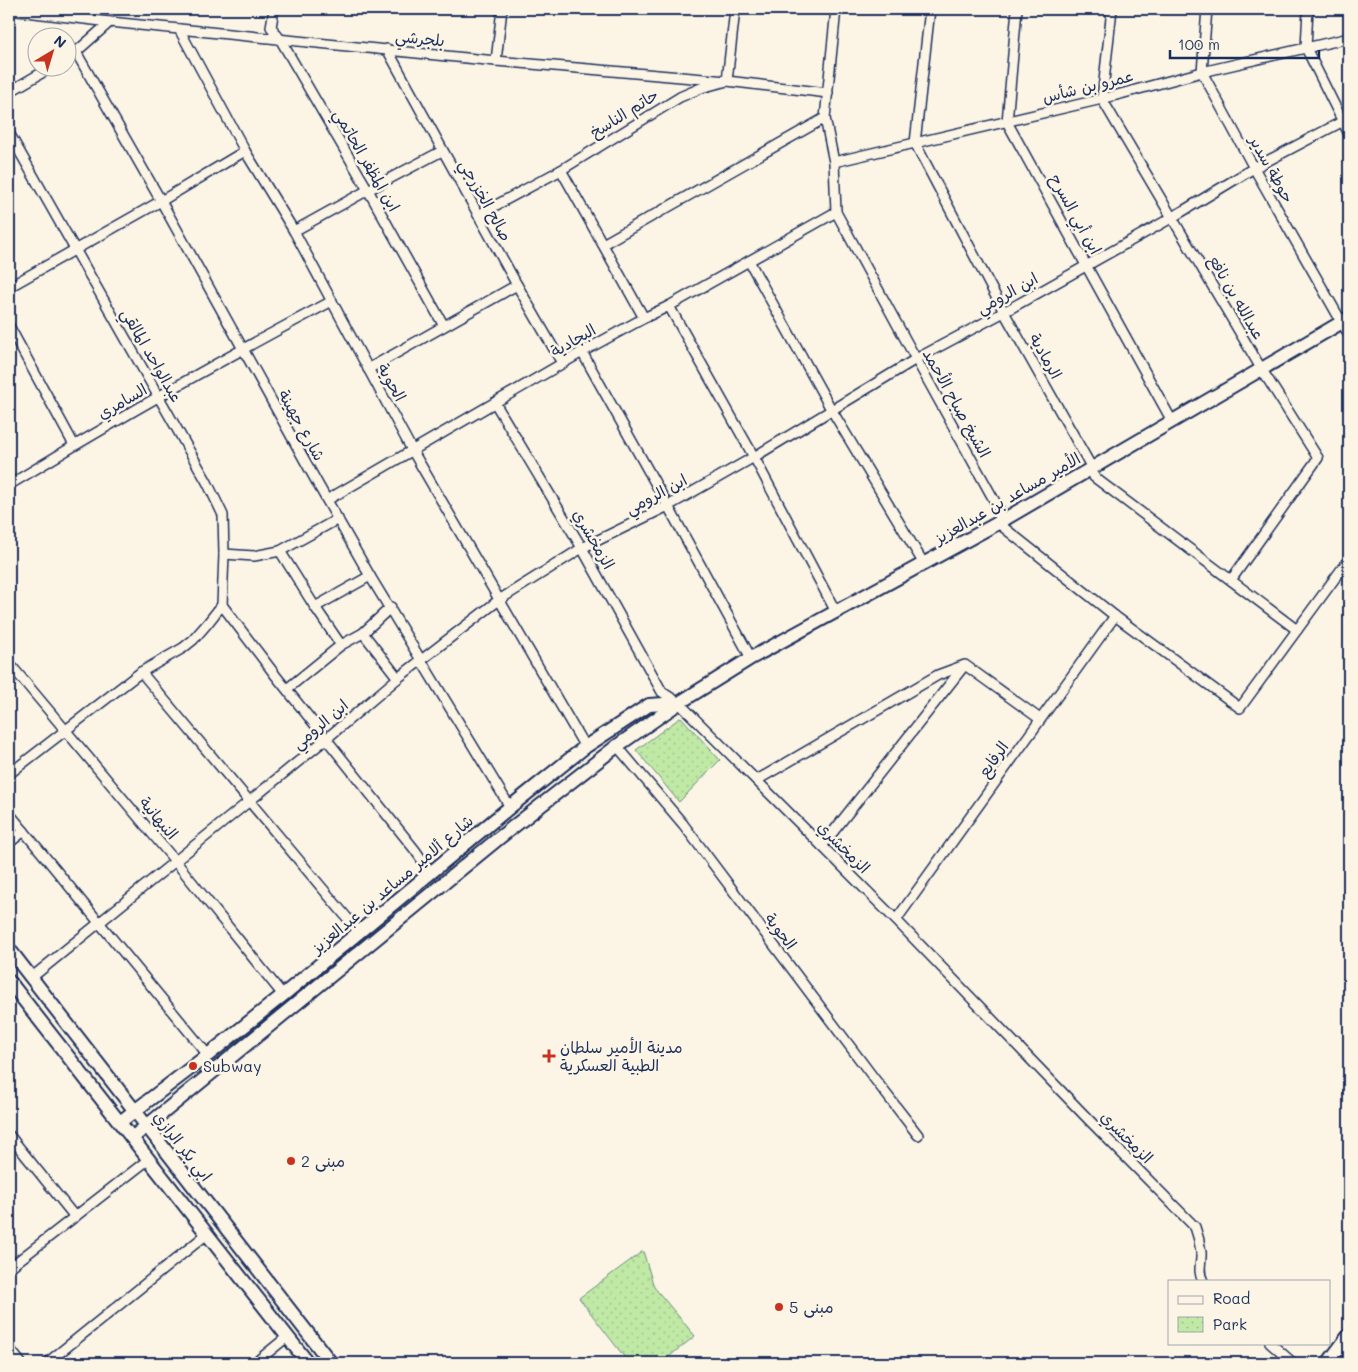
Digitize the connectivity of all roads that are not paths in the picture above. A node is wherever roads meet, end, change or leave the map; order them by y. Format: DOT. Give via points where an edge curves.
graph roads {
  1 [pos="274,9"];
  2 [pos="502,9"];
  3 [pos="735,9"];
  4 [pos="836,9"];
  5 [pos="930,9"];
  6 [pos="1017,9"];
  7 [pos="1112,9"];
  8 [pos="1207,9"];
  9 [pos="1308,9"];
  10 [pos="9,10"];
  11 [pos="36,11"];
  12 [pos="110,22"];
  13 [pos="179,29"];
  14 [pos="1349,38"];
  15 [pos="280,39"];
  16 [pos="1306,48"];
  17 [pos="78,50"];
  18 [pos="387,50"];
  19 [pos="78,56"];
  20 [pos="496,61"];
  21 [pos="1202,72"];
  22 [pos="33,78"];
  23 [pos="726,81"];
  24 [pos="9,92"];
  25 [pos="828,93"];
  26 [pos="1102,99"];
  27 [pos="826,118"];
  28 [pos="1346,120"];
  29 [pos="1007,122"];
  30 [pos="9,134"];
  31 [pos="1349,134"];
  32 [pos="915,143"];
  33 [pos="245,150"];
  34 [pos="442,151"];
  35 [pos="834,162"];
  36 [pos="1254,168"];
  37 [pos="561,170"];
  38 [pos="368,190"];
  39 [pos="161,201"];
  40 [pos="836,212"];
  41 [pos="478,216"];
  42 [pos="1173,218"];
  43 [pos="294,231"];
  44 [pos="603,244"];
  45 [pos="74,250"];
  46 [pos="748,261"];
  47 [pos="1087,265"];
  48 [pos="517,286"];
  49 [pos="9,287"];
  50 [pos="332,301"];
  51 [pos="669,306"];
  52 [pos="1004,312"];
  53 [pos="644,318"];
  54 [pos="1346,320"];
  55 [pos="9,326"];
  56 [pos="444,326"];
  57 [pos="1349,335"];
  58 [pos="243,348"];
  59 [pos="582,352"];
  60 [pos="916,359"];
  61 [pos="562,364"];
  62 [pos="368,369"];
  63 [pos="1262,370"];
  64 [pos="159,397"];
  65 [pos="495,403"];
  66 [pos="831,409"];
  67 [pos="1172,421"];
  68 [pos="74,445"];
  69 [pos="412,450"];
  70 [pos="754,457"];
  71 [pos="1092,468"];
  72 [pos="9,485"];
  73 [pos="327,500"];
  74 [pos="668,506"];
  75 [pos="338,519"];
  76 [pos="998,523"];
  77 [pos="582,548"];
  78 [pos="280,551"];
  79 [pos="224,554"];
  80 [pos="1349,559"];
  81 [pos="924,564"];
  82 [pos="370,576"];
  83 [pos="1231,580"];
  84 [pos="499,600"];
  85 [pos="222,606"];
  86 [pos="315,607"];
  87 [pos="390,607"];
  88 [pos="836,612"];
  89 [pos="1115,616"];
  90 [pos="1297,630"];
  91 [pos="364,633"];
  92 [pos="341,645"];
  93 [pos="751,658"];
  94 [pos="421,660"];
  95 [pos="9,663"];
  96 [pos="965,665"];
  97 [pos="141,672"];
  98 [pos="398,678"];
  99 [pos="287,689"];
  100 [pos="679,703"];
  101 [pos="1040,719"];
  102 [pos="66,729"];
  103 [pos="326,739"];
  104 [pos="617,746"];
  105 [pos="585,747"];
  106 [pos="9,774"];
  107 [pos="757,780"];
  108 [pos="250,801"];
  109 [pos="510,807"];
  110 [pos="9,813"];
  111 [pos="24,832"];
  112 [pos="9,843"];
  113 [pos="822,846"];
  114 [pos="458,851"];
  115 [pos="176,862"];
  116 [pos="469,863"];
  117 [pos="431,873"];
  118 [pos="896,920"];
  119 [pos="98,923"];
  120 [pos="359,932"];
  121 [pos="9,949"];
  122 [pos="31,978"];
  123 [pos="10,986"];
  124 [pos="283,996"];
  125 [pos="208,1055"];
  126 [pos="135,1110"];
  127 [pos="120,1122"];
  128 [pos="147,1126"];
  129 [pos="9,1134"];
  130 [pos="918,1135"];
  131 [pos="132,1138"];
  132 [pos="148,1159"];
  133 [pos="75,1217"];
  134 [pos="207,1234"];
  135 [pos="9,1268"];
  136 [pos="1202,1280"];
  137 [pos="1349,1335"];
  138 [pos="287,1337"];
  139 [pos="1271,1344"];
  140 [pos="9,1348"];
  141 [pos="1349,1358"];
  142 [pos="21,1363"];
  143 [pos="48,1363"];
  144 [pos="254,1363"];
  145 [pos="308,1363"];
  146 [pos="330,1363"];
  147 [pos="1293,1363"];
  148 [pos="1328,1363"];
  149 [pos="1346,1363"];
  1 -- 15 [label="street, ابن المظفر الحاتمي" via="272,27"];
  2 -- 20 [label="street"];
  3 -- 23 [label="street"];
  4 -- 25 [label="street, الشيخ صباح الأحمد"];
  5 -- 32 [label="street"];
  6 -- 29 [label="street"];
  7 -- 26 [label="street"];
  8 -- 21 [label="street"];
  9 -- 16 [label="street"];
  10 -- 11 [label="street, بلجرشي"];
  11 -- 12 [label="street, بلجرشي"];
  12 -- 13 [label="street, بلجرشي"];
  12 -- 17 [label="street"];
  13 -- 15 [label="street, بلجرشي"];
  13 -- 33 [label="street, الحوية"];
  14 -- 16 [label="street, عمرو بن شأس"];
  15 -- 18 [label="street, بلجرشي"];
  15 -- 38 [label="street, ابن المظفر الحاتمي"];
  16 -- 21 [label="street, عمرو بن شأس"];
  16 -- 28 [label="street"];
  18 -- 20 [label="street, بلجرشي"];
  18 -- 34 [label="street, صالح الخزرجي"];
  19 -- 39 [label="street, شارع جهينة"];
  20 -- 23 [label="street, بلجرشي"];
  21 -- 26 [label="street, عمرو بن شأس"];
  21 -- 36 [label="street, حوطة سدير"];
  22 -- 24 [label="street"];
  23 -- 25 [label="street, بلجرشي"];
  23 -- 37 [label="street, حاتم الناسخ" via="680,97"];
  25 -- 27 [label="street, الشيخ صباح الأحمد"];
  26 -- 29 [label="street, عمرو بن شأس"];
  26 -- 42 [label="street, عبدالله بن نافع"];
  27 -- 35 [label="street, الشيخ صباح الأحمد"];
  27 -- 44 [label="street"];
  28 -- 31 [label="street"];
  28 -- 36 [label="street, ابن الرومي"];
  29 -- 32 [label="street, عمرو بن شأس"];
  29 -- 47 [label="street, ابن أبي السرح"];
  30 -- 45 [label="street, عبدالواحد المالقي"];
  32 -- 35 [label="street, عمرو بن شأس"];
  32 -- 52 [label="street, الرمادية"];
  33 -- 39 [label="street"];
  33 -- 43 [label="street, الحوية"];
  34 -- 38 [label="street"];
  34 -- 41 [label="street, صالح الخزرجي"];
  35 -- 40 [label="street, الشيخ صباح الأحمد"];
  36 -- 42 [label="street, ابن الرومي"];
  36 -- 54 [label="street, حوطة سدير"];
  37 -- 41 [label="street, حاتم الناسخ"];
  37 -- 44 [label="street"];
  38 -- 43 [label="street"];
  38 -- 56 [label="street, ابن المظفر الحاتمي"];
  39 -- 45 [label="street"];
  39 -- 58 [label="street, شارع جهينة"];
  40 -- 46 [label="street, البجادية"];
  40 -- 60 [label="street, الشيخ صباح الأحمد"];
  41 -- 48 [label="street, صالح الخزرجي"];
  42 -- 47 [label="street, ابن الرومي"];
  42 -- 63 [label="street, عبدالله بن نافع"];
  43 -- 50 [label="street, الحوية"];
  44 -- 53 [label="street"];
  45 -- 49 [label="street"];
  45 -- 64 [label="street, عبدالواحد المالقي"];
  46 -- 51 [label="street, البجادية"];
  46 -- 66 [label="street"];
  47 -- 52 [label="street, ابن الرومي"];
  47 -- 67 [label="street, ابن أبي السرح"];
  48 -- 56 [label="street"];
  48 -- 61 [label="street, صالح الخزرجي"];
  50 -- 58 [label="street, السامري"];
  50 -- 62 [label="street, الحوية"];
  51 -- 53 [label="street, البجادية"];
  51 -- 70 [label="street"];
  52 -- 60 [label="street, ابن الرومي"];
  52 -- 71 [label="street, الرمادية"];
  53 -- 59 [label="street, البجادية"];
  54 -- 57 [label="street, حوطة سدير"];
  54 -- 63 [label="street, الأمير مساعد بن عبدالعزيز"];
  55 -- 68 [label="street"];
  56 -- 62 [label="street"];
  58 -- 64 [label="street, السامري"];
  58 -- 73 [label="street, شارع جهينة"];
  59 -- 61 [label="street, البجادية"];
  59 -- 74 [label="street"];
  60 -- 66 [label="street, ابن الرومي"];
  60 -- 76 [label="street, الشيخ صباح الأحمد" via="999,509"];
  61 -- 65 [label="street, البجادية"];
  62 -- 69 [label="street, الحوية"];
  63 -- 67 [label="street, الأمير مساعد بن عبدالعزيز"];
  63 -- 83 [label="street, عبدالله بن نافع" via="1318,458"];
  64 -- 68 [label="street, السامري"];
  64 -- 79 [label="street, عبدالواحد المالقي" via="223,515"];
  65 -- 69 [label="street, البجادية"];
  65 -- 77 [label="street, الزمخشري"];
  66 -- 70 [label="street, ابن الرومي"];
  66 -- 81 [label="street"];
  67 -- 71 [label="street, الأمير مساعد بن عبدالعزيز"];
  68 -- 72 [label="street, السامري"];
  69 -- 73 [label="street, البجادية"];
  69 -- 84 [label="street, الحوية"];
  70 -- 74 [label="street, ابن الرومي"];
  70 -- 88 [label="street"];
  71 -- 76 [label="street, الأمير مساعد بن عبدالعزيز"];
  71 -- 83 [label="street, الرمادية" via="1094,477"];
  73 -- 75 [label="street, شارع جهينة"];
  74 -- 77 [label="street, ابن الرومي"];
  74 -- 93 [label="street"];
  75 -- 78 [label="street"];
  75 -- 82 [label="street, شارع جهينة"];
  76 -- 81 [label="street, الأمير مساعد بن عبدالعزيز"];
  76 -- 89 [label="street"];
  77 -- 84 [label="street, ابن الرومي"];
  77 -- 100 [label="street, الزمخشري" via="662,692"];
  78 -- 79 [label="street" via="254,556"];
  78 -- 86 [label="street"];
  79 -- 85 [label="street, عبدالواحد المالقي"];
  80 -- 90 [label="street"];
  81 -- 88 [label="street, الأمير مساعد بن عبدالعزيز"];
  82 -- 86 [label="street"];
  82 -- 87 [label="street, شارع جهينة"];
  83 -- 90 [label="street, الرمادية"];
  84 -- 94 [label="street, ابن الرومي"];
  84 -- 105 [label="street, الحوية"];
  85 -- 97 [label="street" via="193,640"];
  85 -- 99 [label="street"];
  86 -- 92 [label="street"];
  87 -- 91 [label="street"];
  87 -- 94 [label="street, شارع جهينة"];
  88 -- 93 [label="street, الأمير مساعد بن عبدالعزيز"];
  89 -- 90 [label="street" via="1240,708"];
  89 -- 101 [label="street, الرفايع"];
  91 -- 92 [label="street"];
  91 -- 98 [label="street"];
  92 -- 99 [label="street"];
  93 -- 100 [label="street, الأمير مساعد بن عبدالعزيز"];
  94 -- 98 [label="street, ابن الرومي"];
  94 -- 109 [label="street, شارع جهينة"];
  95 -- 102 [label="street, النبهانية"];
  96 -- 101 [label="street"];
  96 -- 107 [label="street" via="938,675"];
  96 -- 113 [label="street"];
  97 -- 102 [label="street"];
  97 -- 108 [label="street"];
  98 -- 103 [label="street, ابن الرومي"];
  99 -- 103 [label="street"];
  100 -- 104 [label="street, الأمير مساعد بن عبدالعزيز"];
  100 -- 105 [label="street, شارع ألامير مساعد بن عبدالعزيز" via="649,705"];
  100 -- 107 [label="street, الزمخشري"];
  101 -- 118 [label="street, الرفايع"];
  102 -- 106 [label="street"];
  102 -- 115 [label="street, النبهانية"];
  103 -- 108 [label="street, ابن الرومي"];
  103 -- 117 [label="street"];
  104 -- 116 [label="street, الأمير مساعد بن عبدالعزيز"];
  104 -- 130 [label="street, الحوية" via="683,824"];
  105 -- 109 [label="street, شارع ألامير مساعد بن عبدالعزيز"];
  107 -- 113 [label="street, الزمخشري"];
  108 -- 115 [label="street, ابن الرومي"];
  108 -- 120 [label="street"];
  109 -- 114 [label="street, شارع ألامير مساعد بن عبدالعزيز"];
  110 -- 111 [label="street"];
  111 -- 112 [label="street"];
  111 -- 119 [label="street"];
  113 -- 118 [label="street, الزمخشري"];
  114 -- 116 [label="street" via="469,858"];
  114 -- 117 [label="street, شارع ألامير مساعد بن عبدالعزيز"];
  115 -- 119 [label="street, ابن الرومي"];
  115 -- 124 [label="street, النبهانية"];
  116 -- 128 [label="street, الأمير مساعد بن عبدالعزيز"];
  117 -- 120 [label="street, شارع ألامير مساعد بن عبدالعزيز"];
  118 -- 136 [label="street, الزمخشري" via="1195,1227 1200,1242 1199,1275"];
  119 -- 122 [label="street, ابن الرومي"];
  119 -- 125 [label="street"];
  120 -- 124 [label="street, شارع ألامير مساعد بن عبدالعزيز"];
  121 -- 122 [label="street, ابي بكر الرازي"];
  122 -- 126 [label="street, ابي بكر الرازي"];
  123 -- 127 [label="street"];
  124 -- 125 [label="street, شارع ألامير مساعد بن عبدالعزيز"];
  125 -- 126 [label="street, شارع ألامير مساعد بن عبدالعزيز"];
  126 -- 127 [label="street, شارع ألامير مساعد بن عبدالعزيز"];
  126 -- 128 [label="street, ابي بكر الرازي"];
  127 -- 131 [label="street"];
  128 -- 131 [label="street"];
  128 -- 146 [label="street, ابي بكر الرازي"];
  129 -- 133 [label="street"];
  131 -- 132 [label="street"];
  132 -- 133 [label="street"];
  132 -- 134 [label="street"];
  133 -- 135 [label="street"];
  134 -- 138 [label="street"];
  134 -- 143 [label="street"];
  137 -- 148 [label="street"];
  138 -- 144 [label="street"];
  138 -- 145 [label="street"];
  139 -- 147 [label="street"];
  140 -- 142 [label="street"];
  141 -- 149 [label="street"];
}
